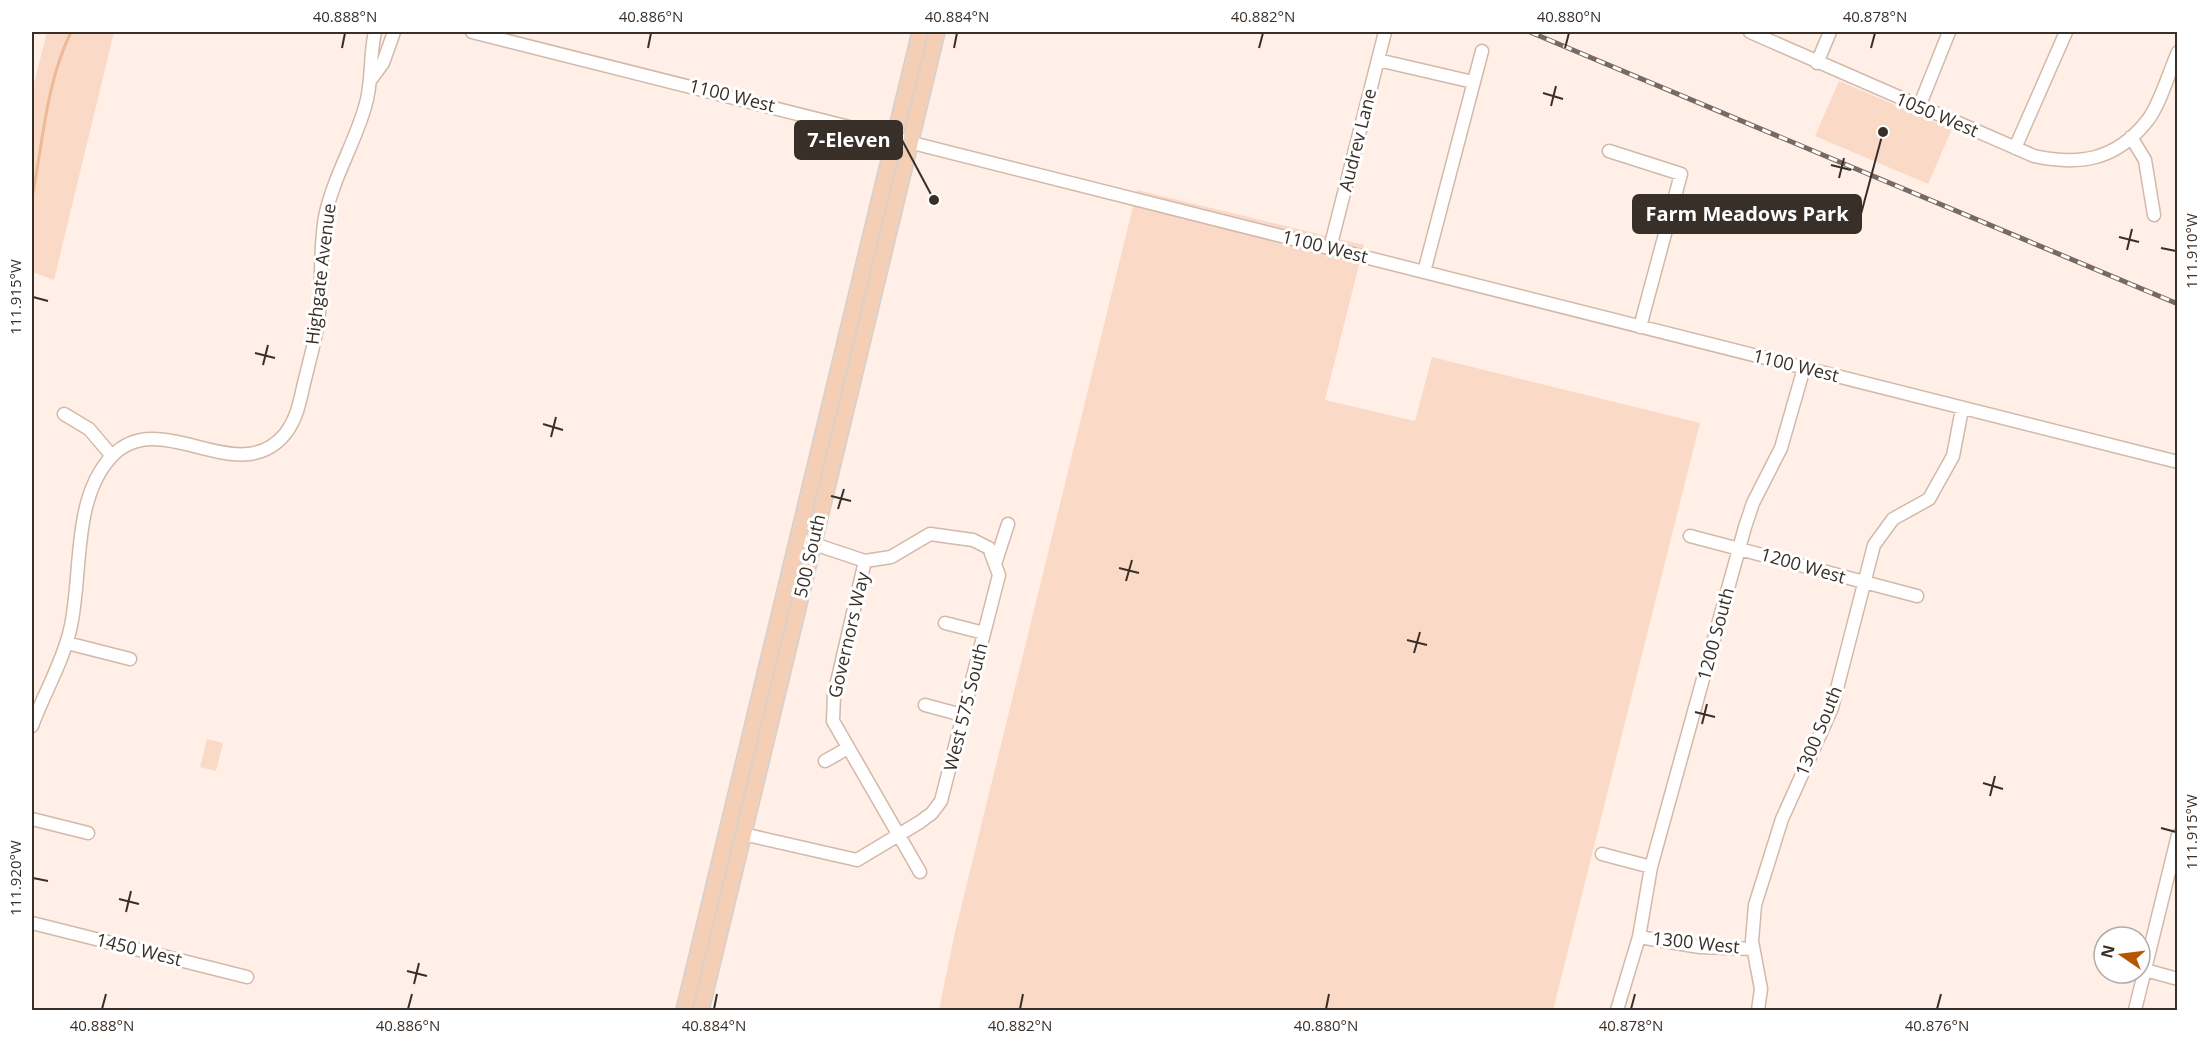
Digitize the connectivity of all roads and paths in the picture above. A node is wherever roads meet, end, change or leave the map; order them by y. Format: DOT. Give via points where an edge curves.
graph roads {
  1 [pos="375,32"];
  2 [pos="393,32"];
  3 [pos="472,32"];
  4 [pos="920,32"];
  5 [pos="937,32"];
  6 [pos="1385,32"];
  7 [pos="1750,32"];
  8 [pos="1830,32"];
  9 [pos="1949,32"];
  10 [pos="2066,32"];
  11 [pos="1482,51"];
  12 [pos="2178,52"];
  13 [pos="1378,60"];
  14 [pos="1817,63"];
  15 [pos="372,78"];
  16 [pos="1473,82"];
  17 [pos="1919,107"];
  18 [pos="895,137"];
  19 [pos="2129,139"];
  20 [pos="911,141"];
  21 [pos="2015,148"];
  22 [pos="1609,151"];
  23 [pos="2154,215"];
  24 [pos="1330,248"];
  25 [pos="1424,272"];
  26 [pos="1640,327"];
  27 [pos="1804,368"];
  28 [pos="1962,410"];
  29 [pos="64,414"];
  30 [pos="112,456"];
  31 [pos="2178,462"];
  32 [pos="1008,524"];
  33 [pos="1690,536"];
  34 [pos="798,538"];
  35 [pos="813,543"];
  36 [pos="1739,548"];
  37 [pos="865,561"];
  38 [pos="996,561"];
  39 [pos="1864,583"];
  40 [pos="1917,596"];
  41 [pos="945,623"];
  42 [pos="984,633"];
  43 [pos="67,643"];
  44 [pos="130,659"];
  45 [pos="925,705"];
  46 [pos="962,715"];
  47 [pos="32,726"];
  48 [pos="848,748"];
  49 [pos="825,761"];
  50 [pos="32,819"];
  51 [pos="88,833"];
  52 [pos="743,834"];
  53 [pos="899,834"];
  54 [pos="2178,835"];
  55 [pos="1602,854"];
  56 [pos="1652,867"];
  57 [pos="920,872"];
  58 [pos="32,924"];
  59 [pos="1639,937"];
  60 [pos="2152,941"];
  61 [pos="1753,949"];
  62 [pos="2152,972"];
  63 [pos="247,977"];
  64 [pos="2178,979"];
  65 [pos="2141,985"];
  66 [pos="684,1011"];
  67 [pos="701,1011"];
  68 [pos="1617,1011"];
  69 [pos="1758,1011"];
  70 [pos="2135,1011"];
  1 -- 15 [label="street, Highgate Avenue" via="370,60"];
  2 -- 15 [label="street, Highgate Avenue" via="383,63"];
  3 -- 18 [label="street, 1100 West"];
  4 -- 18 [label="main road, 500 South"];
  5 -- 20 [label="main road, 500 South"];
  6 -- 13 [label="street, Audrev Lane"];
  7 -- 14 [label="street, 1050 West"];
  8 -- 14 [label="street"];
  9 -- 17 [label="street"];
  10 -- 21 [label="street"];
  11 -- 16 [label="street"];
  12 -- 19 [label="street, 1050 West" via="2148,120"];
  13 -- 16 [label="street"];
  13 -- 24 [label="street, Audrev Lane"];
  14 -- 17 [label="street, 1050 West"];
  15 -- 30 [label="street, Highgate Avenue" via="363,115 329,202 321,243 314,343 297,411 285,434 252,453 224,453 160,438 135,442"];
  16 -- 25 [label="street"];
  17 -- 21 [label="street, 1050 West"];
  18 -- 20 [label="street, 1100 West"];
  18 -- 34 [label="main road, 500 South"];
  19 -- 21 [label="street, 1050 West" via="2098,158 2072,162 2034,156"];
  19 -- 23 [label="street" via="2145,160"];
  20 -- 24 [label="street, 1100 West"];
  20 -- 35 [label="main road, 500 South"];
  22 -- 26 [label="street" via="1681,174"];
  24 -- 25 [label="street, 1100 West"];
  25 -- 26 [label="street, 1100 West"];
  26 -- 27 [label="street, 1100 West"];
  27 -- 28 [label="street, 1100 West"];
  27 -- 36 [label="street, 1200 South" via="1781,448 1753,503"];
  28 -- 31 [label="street, 1100 West"];
  28 -- 39 [label="street, 1300 South" via="1953,456 1929,499 1893,519 1874,545"];
  29 -- 30 [label="street" via="89,429"];
  30 -- 43 [label="street" via="99,475 87,510"];
  32 -- 38 [label="street, West 575 South"];
  33 -- 36 [label="street, 1200 West"];
  34 -- 35 [label="street"];
  34 -- 66 [label="main road, 500 South"];
  35 -- 37 [label="street"];
  35 -- 52 [label="main road, 500 South"];
  36 -- 39 [label="street, 1200 West"];
  36 -- 56 [label="street, 1200 South"];
  37 -- 38 [label="street" via="891,557 930,534 973,540 989,548"];
  37 -- 48 [label="street, Governors Way" via="832,709 833,721"];
  38 -- 42 [label="street, West 575 South" via="999,575"];
  39 -- 40 [label="street, 1200 West"];
  39 -- 61 [label="street, 1300 South" via="1832,708 1782,819 1769,858 1755,905"];
  41 -- 42 [label="street"];
  42 -- 46 [label="street, West 575 South"];
  43 -- 44 [label="street"];
  43 -- 47 [label="street"];
  45 -- 46 [label="street"];
  46 -- 53 [label="street, West 575 South" via="941,801 932,813"];
  48 -- 49 [label="street"];
  48 -- 53 [label="street, Governors Way"];
  50 -- 51 [label="street"];
  52 -- 53 [label="street, West 575 South" via="857,860"];
  52 -- 67 [label="main road, 500 South"];
  53 -- 57 [label="street, Governors Way"];
  54 -- 60 [label="street"];
  55 -- 56 [label="street"];
  56 -- 59 [label="street, 1200 South"];
  58 -- 63 [label="street, 1450 West"];
  59 -- 61 [label="street, 1300 West" via="1700,947"];
  59 -- 68 [label="street, 1200 South"];
  61 -- 69 [label="street, 1300 South" via="1761,989"];
  62 -- 64 [label="street"];
  65 -- 70 [label="street"];
}
